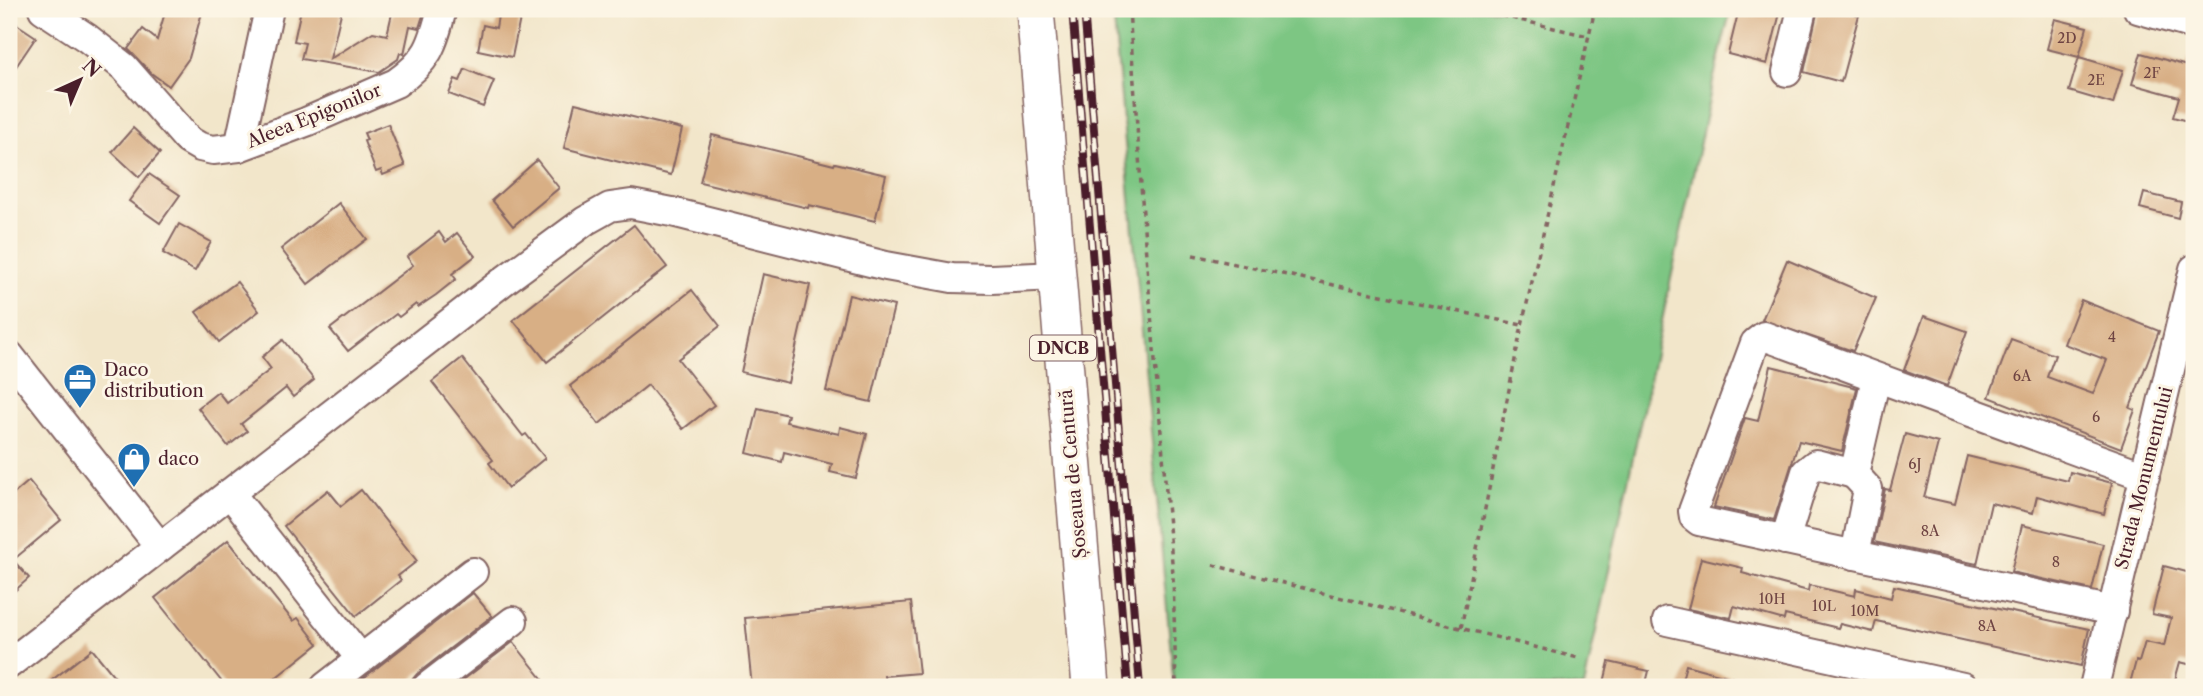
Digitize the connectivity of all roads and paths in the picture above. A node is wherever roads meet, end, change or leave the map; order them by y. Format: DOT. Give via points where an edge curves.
graph roads {
  1 [pos="43,9"];
  2 [pos="269,9"];
  3 [pos="442,9"];
  4 [pos="1035,9"];
  5 [pos="1129,9"];
  6 [pos="1473,9"];
  7 [pos="1595,9"];
  8 [pos="1802,9"];
  9 [pos="2138,9"];
  10 [pos="2194,25"];
  11 [pos="1588,36"];
  12 [pos="1787,72"];
  13 [pos="240,147"];
  14 [pos="1193,255"];
  15 [pos="2194,269"];
  16 [pos="1057,276"];
  17 [pos="1522,325"];
  18 [pos="9,355"];
  19 [pos="1877,377"];
  20 [pos="1854,474"];
  21 [pos="2145,476"];
  22 [pos="230,494"];
  23 [pos="1785,540"];
  24 [pos="160,547"];
  25 [pos="1855,555"];
  26 [pos="1213,565"];
  27 [pos="473,572"];
  28 [pos="2113,611"];
  29 [pos="513,621"];
  30 [pos="1667,621"];
  31 [pos="1461,628"];
  32 [pos="1578,658"];
  33 [pos="360,659"];
  34 [pos="9,664"];
  35 [pos="325,687"];
  36 [pos="427,687"];
  37 [pos="1091,687"];
  38 [pos="1176,687"];
  39 [pos="1963,687"];
  40 [pos="2094,687"];
  1 -- 13 [label="street" via="124,67 194,144 213,150"];
  2 -- 13 [label="street, Aleea Epigonilor"];
  3 -- 13 [label="street, Aleea Epigonilor" via="428,55 403,78"];
  4 -- 16 [label="main road, Șoseaua de Centură / DNCB"];
  5 -- 38 [label="path" via="1173,574"];
  6 -- 11 [label="path"];
  7 -- 11 [label="path"];
  8 -- 12 [label="street"];
  9 -- 10 [label="street"];
  11 -- 17 [label="path"];
  14 -- 17 [label="path"];
  15 -- 21 [label="street, Strada Monumentului"];
  16 -- 22 [label="street" via="952,278 671,212 631,204 610,207 550,246"];
  16 -- 37 [label="main road, Șoseaua de Centură / DNCB"];
  17 -- 31 [label="path"];
  18 -- 24 [label="street"];
  19 -- 20 [label="street"];
  19 -- 21 [label="street"];
  19 -- 23 [label="street" via="1764,336 1755,343 1693,511 1699,521"];
  20 -- 23 [label="street" via="1816,464 1810,468"];
  20 -- 25 [label="street" via="1868,489"];
  21 -- 28 [label="street, Strada Monumentului"];
  22 -- 24 [label="street"];
  22 -- 33 [label="street"];
  23 -- 25 [label="street"];
  24 -- 34 [label="street"];
  25 -- 28 [label="street"];
  26 -- 31 [label="path"];
  27 -- 33 [label="street"];
  28 -- 40 [label="street, Strada Monumentului"];
  29 -- 36 [label="street"];
  30 -- 39 [label="street"];
  31 -- 32 [label="path"];
  33 -- 35 [label="street"];
}
